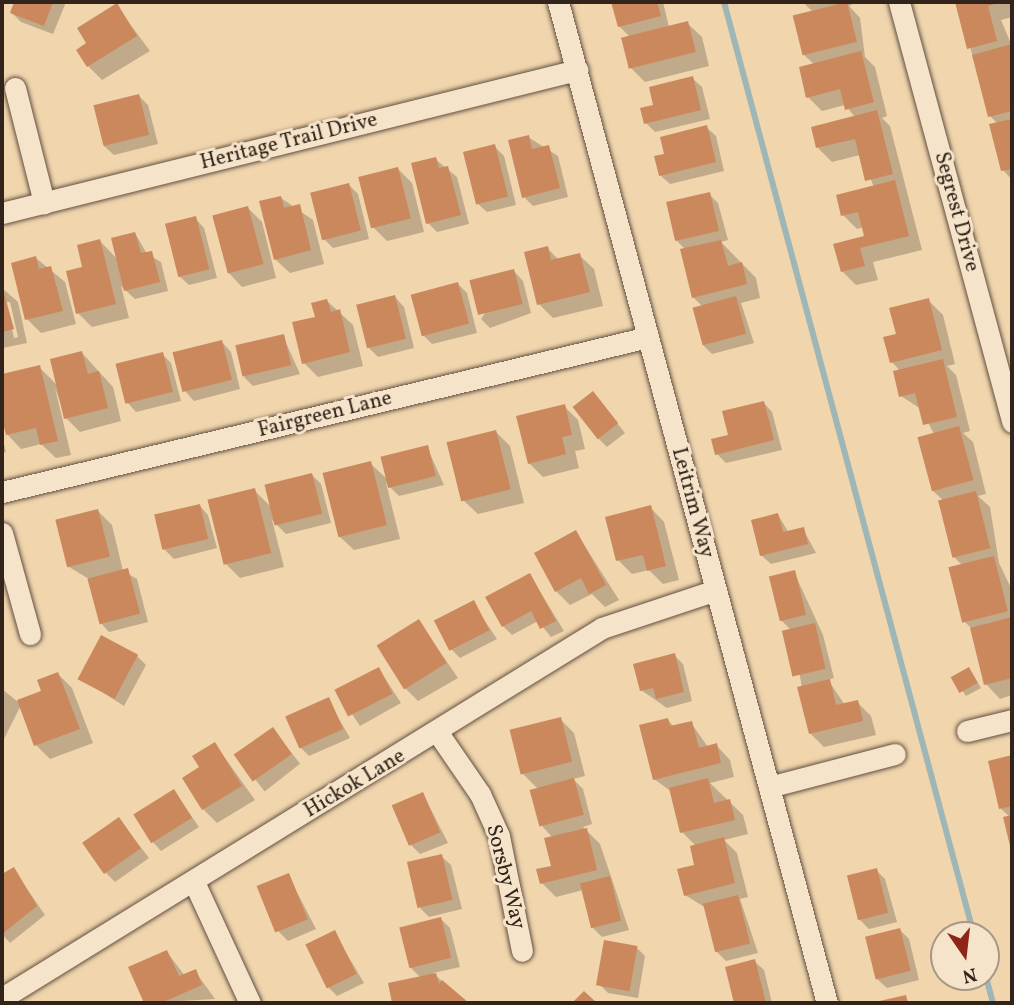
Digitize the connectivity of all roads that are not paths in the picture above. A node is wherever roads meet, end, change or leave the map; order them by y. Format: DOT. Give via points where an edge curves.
graph roads {
  1 [pos="558,2"];
  2 [pos="899,2"];
  3 [pos="576,70"];
  4 [pos="15,88"];
  5 [pos="44,203"];
  6 [pos="2,213"];
  7 [pos="648,337"];
  8 [pos="1012,422"];
  9 [pos="2,492"];
  10 [pos="2,533"];
  11 [pos="716,590"];
  12 [pos="30,634"];
  13 [pos="1012,720"];
  14 [pos="967,731"];
  15 [pos="438,733"];
  16 [pos="895,754"];
  17 [pos="769,787"];
  18 [pos="194,882"];
  19 [pos="522,951"];
  20 [pos="2,998"];
  21 [pos="250,1003"];
  22 [pos="827,1003"];
  1 -- 3 [label="street, Leitrim Way"];
  2 -- 8 [label="street, Segrest Drive"];
  3 -- 5 [label="street, Heritage Trail Drive"];
  3 -- 7 [label="street, Leitrim Way"];
  4 -- 5 [label="street"];
  5 -- 6 [label="street, Heritage Trail Drive"];
  7 -- 9 [label="street, Fairgreen Lane"];
  7 -- 11 [label="street, Leitrim Way"];
  10 -- 12 [label="street"];
  11 -- 15 [label="street, Hickok Lane" via="601,628"];
  11 -- 17 [label="street, Leitrim Way"];
  13 -- 14 [label="street"];
  15 -- 18 [label="street, Hickok Lane"];
  15 -- 19 [label="street, Sorsby Way" via="480,793 499,836"];
  16 -- 17 [label="street"];
  17 -- 22 [label="street, Leitrim Way"];
  18 -- 20 [label="street, Hickok Lane"];
  18 -- 21 [label="street"];
}
